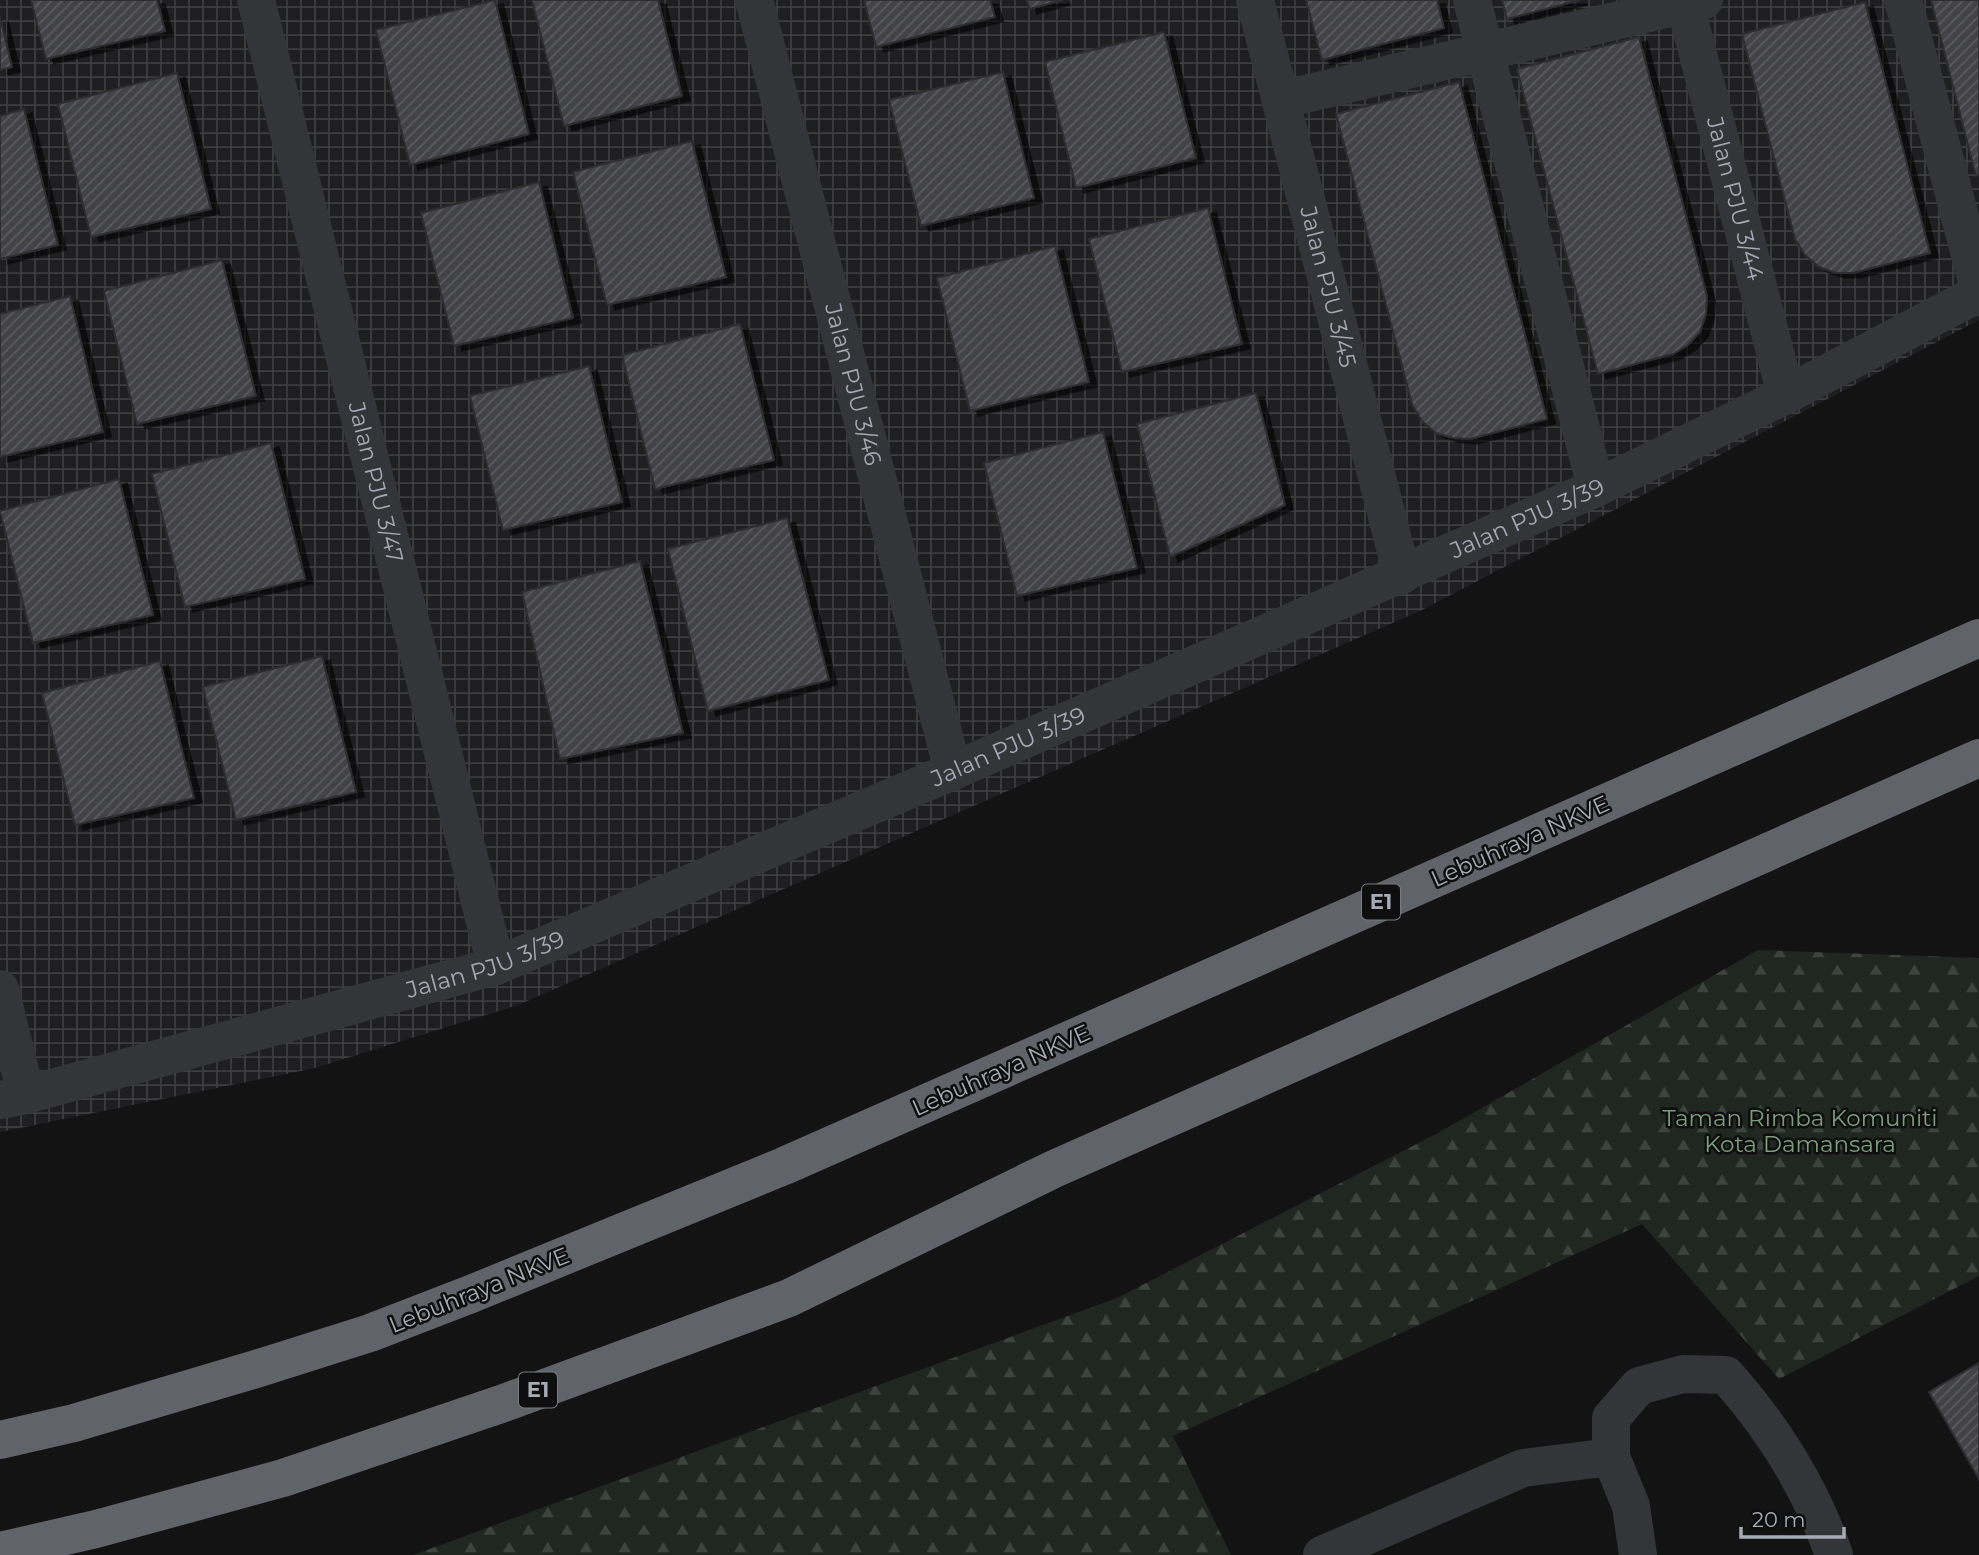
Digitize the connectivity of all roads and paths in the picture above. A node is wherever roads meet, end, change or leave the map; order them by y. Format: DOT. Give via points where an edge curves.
graph roads {
  1 [pos="256,0"];
  2 [pos="754,0"];
  3 [pos="1255,0"];
  4 [pos="1472,0"];
  5 [pos="1903,0"];
  6 [pos="1691,1"];
  7 [pos="1485,52"];
  8 [pos="1280,100"];
  9 [pos="1979,291"];
  10 [pos="1786,395"];
  11 [pos="1597,488"];
  12 [pos="1402,575"];
  13 [pos="1979,638"];
  14 [pos="1979,758"];
  15 [pos="953,771"];
  16 [pos="495,967"];
  17 [pos="0,989"];
  18 [pos="13,1097"];
  19 [pos="0,1440"];
  20 [pos="1611,1457"];
  21 [pos="0,1551"];
  22 [pos="1322,1555"];
  23 [pos="1638,1555"];
  24 [pos="1834,1555"];
  1 -- 16 [label="street, Jalan PJU 3/47"];
  2 -- 15 [label="street, Jalan PJU 3/46"];
  3 -- 8 [label="street, Jalan PJU 3/45"];
  4 -- 7 [label="street"];
  5 -- 9 [label="street"];
  6 -- 7 [label="street"];
  6 -- 10 [label="street, Jalan PJU 3/44"];
  7 -- 8 [label="street"];
  7 -- 11 [label="street"];
  8 -- 12 [label="street, Jalan PJU 3/45"];
  9 -- 10 [label="street, Jalan PJU 3/39"];
  10 -- 11 [label="street, Jalan PJU 3/39"];
  11 -- 12 [label="street, Jalan PJU 3/39"];
  12 -- 15 [label="street, Jalan PJU 3/39"];
  13 -- 19 [label="highway, Lebuhraya NKVE / E1" via="784,1166 471,1294 370,1333 256,1369"];
  14 -- 21 [label="highway, E1" via="1054,1168 789,1298 284,1478 96,1530"];
  15 -- 16 [label="street, Jalan PJU 3/39"];
  16 -- 18 [label="street, Jalan PJU 3/39"];
  17 -- 18 [label="street"];
  20 -- 22 [label="street" via="1523,1468"];
  20 -- 23 [label="street" via="1631,1506"];
  20 -- 24 [label="street" via="1611,1418 1639,1386 1684,1374 1726,1375 1777,1440 1808,1492"];
}
